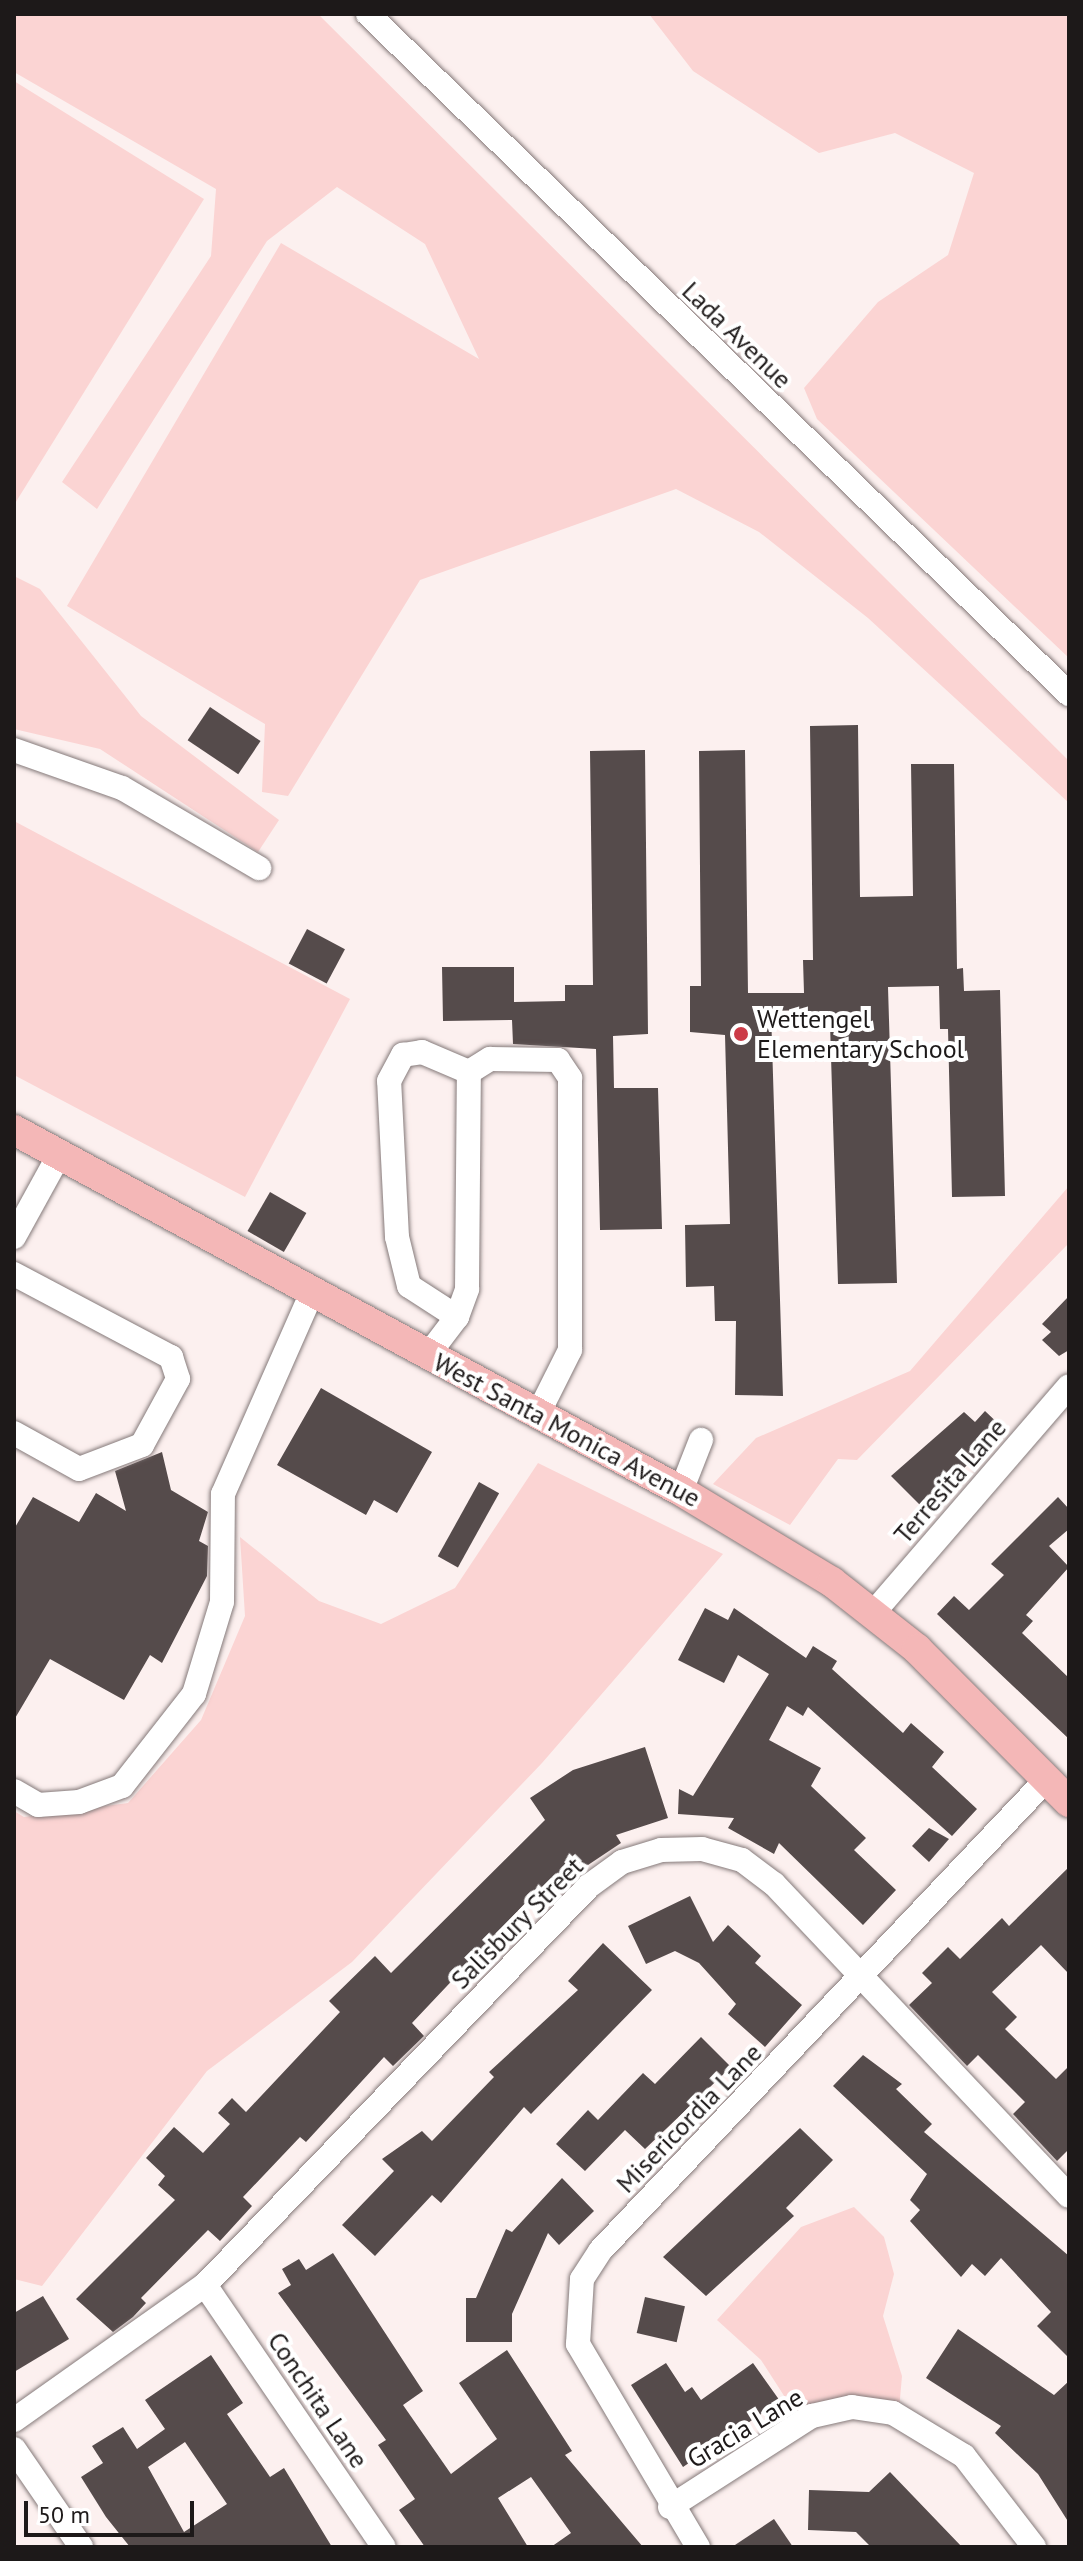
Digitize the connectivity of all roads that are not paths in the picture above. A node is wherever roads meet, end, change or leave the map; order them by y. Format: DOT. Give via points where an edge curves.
graph roads {
  1 [pos="370,15"];
  2 [pos="1069,694"];
  3 [pos="14,750"];
  4 [pos="259,868"];
  5 [pos="469,1072"];
  6 [pos="14,1130"];
  7 [pos="59,1155"];
  8 [pos="14,1237"];
  9 [pos="14,1274"];
  10 [pos="312,1292"];
  11 [pos="457,1317"];
  12 [pos="428,1355"];
  13 [pos="1069,1386"];
  14 [pos="538,1414"];
  15 [pos="14,1433"];
  16 [pos="701,1440"];
  17 [pos="681,1491"];
  18 [pos="874,1612"];
  19 [pos="1047,1779"];
  20 [pos="14,1791"];
  21 [pos="1069,1802"];
  22 [pos="864,1976"];
  23 [pos="1069,2196"];
  24 [pos="205,2285"];
  25 [pos="14,2420"];
  26 [pos="14,2449"];
  27 [pos="670,2507"];
  28 [pos="81,2547"];
  29 [pos="384,2547"];
  30 [pos="698,2547"];
  31 [pos="1034,2547"];
  1 -- 2 [label="street, Lada Avenue"];
  3 -- 4 [label="street" via="122,788"];
  5 -- 11 [label="street" via="467,1289"];
  5 -- 11 [label="street" via="422,1052 403,1055 389,1081 397,1237 409,1286 426,1303"];
  5 -- 14 [label="street" via="490,1059 558,1060 570,1078 570,1350"];
  6 -- 7 [label="main road, West Santa Monica Avenue"];
  7 -- 8 [label="street"];
  7 -- 10 [label="main road, West Santa Monica Avenue"];
  9 -- 15 [label="street" via="171,1357 178,1379 142,1445 79,1469"];
  10 -- 12 [label="main road, West Santa Monica Avenue"];
  10 -- 20 [label="street" via="223,1494 222,1602 194,1694 122,1786 79,1802 38,1805"];
  11 -- 12 [label="street"];
  12 -- 14 [label="main road, West Santa Monica Avenue"];
  13 -- 18 [label="street, Terresita Lane"];
  14 -- 17 [label="main road, West Santa Monica Avenue"];
  16 -- 17 [label="street"];
  17 -- 18 [label="main road, West Santa Monica Avenue"];
  18 -- 19 [label="main road, West Santa Monica Avenue"];
  19 -- 21 [label="main road, West Santa Monica Avenue"];
  19 -- 22 [label="street, Misericordia Lane"];
  22 -- 23 [label="street, Salisbury Street"];
  22 -- 24 [label="street, Salisbury Street" via="742,1860 689,1849 622,1862 589,1886"];
  22 -- 27 [label="street, Misericordia Lane" via="582,2279 578,2344"];
  24 -- 25 [label="street, Salisbury Street"];
  24 -- 29 [label="street, Conchita Lane"];
  26 -- 28 [label="street"];
  27 -- 30 [label="street, Misericordia Lane"];
  27 -- 31 [label="street, Gracia Lane" via="812,2416 852,2407 893,2413 964,2456"];
}
